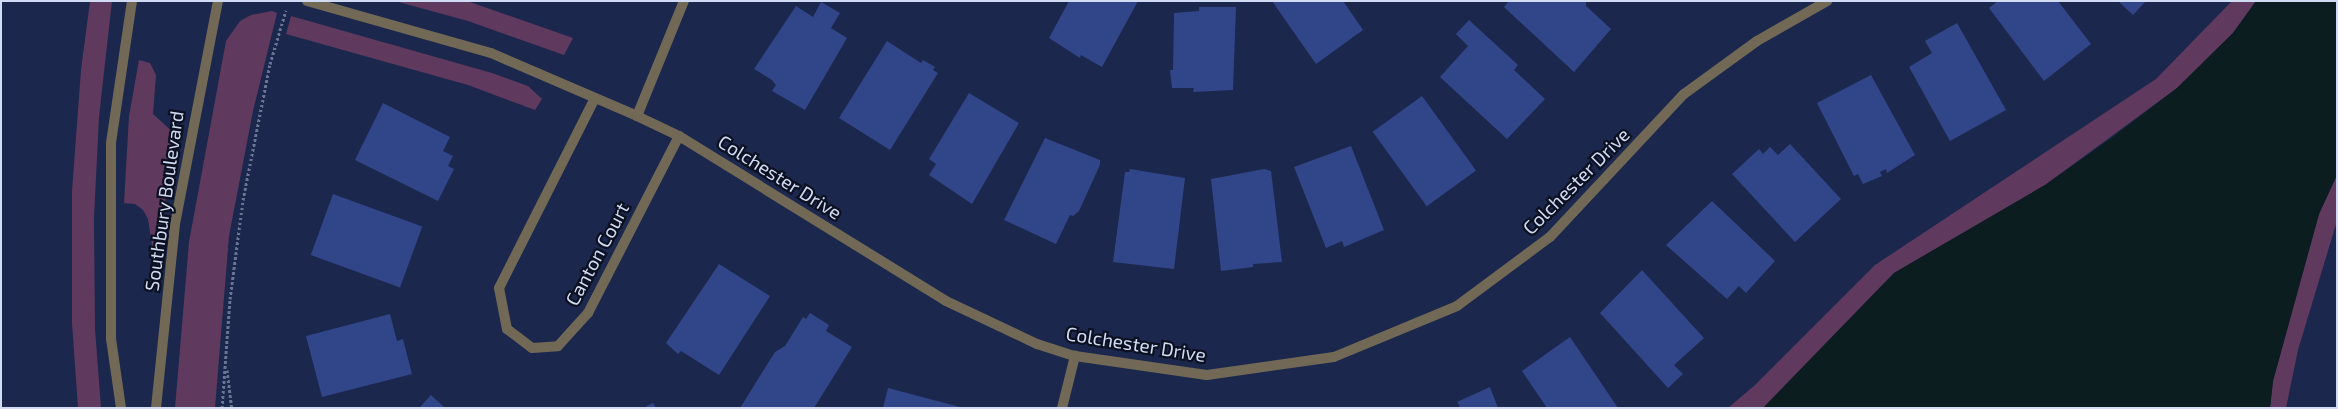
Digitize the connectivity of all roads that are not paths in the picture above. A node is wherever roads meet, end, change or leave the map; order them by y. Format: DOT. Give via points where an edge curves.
graph roads {
  1 [pos="132,1"];
  2 [pos="218,1"];
  3 [pos="307,1"];
  4 [pos="684,1"];
  5 [pos="1827,1"];
  6 [pos="595,98"];
  7 [pos="637,116"];
  8 [pos="679,136"];
  9 [pos="1075,356"];
  10 [pos="121,408"];
  11 [pos="156,408"];
  12 [pos="1062,408"];
  1 -- 10 [label="street" via="111,143 111,339"];
  2 -- 11 [label="street, Southbury Boulevard" via="175,224"];
  3 -- 6 [label="street, Colchester Drive" via="491,53"];
  4 -- 7 [label="street"];
  5 -- 9 [label="street, Colchester Drive" via="1757,41 1684,94 1550,237 1457,306 1334,357 1207,374"];
  6 -- 7 [label="street, Colchester Drive"];
  6 -- 8 [label="street, Canton Court" via="499,288 507,329 532,348 558,346 588,313"];
  7 -- 8 [label="street, Colchester Drive"];
  8 -- 9 [label="street, Colchester Drive" via="946,302 1037,344"];
  9 -- 12 [label="street"];
}
